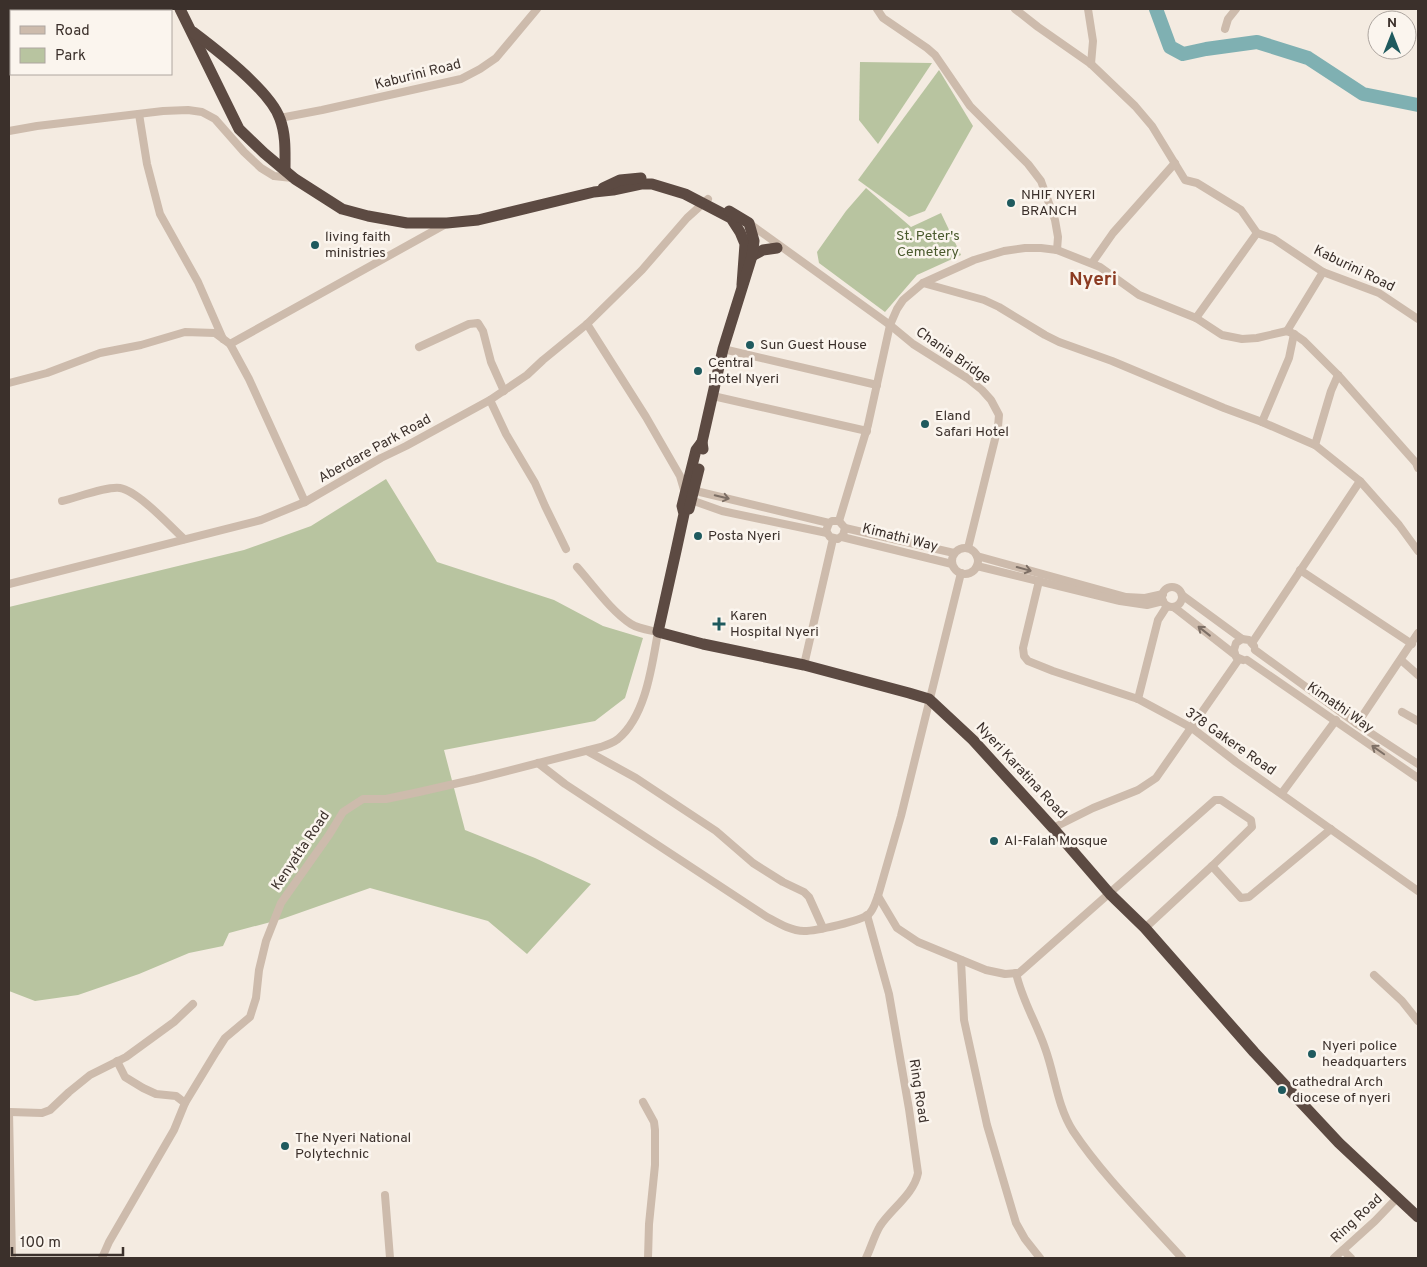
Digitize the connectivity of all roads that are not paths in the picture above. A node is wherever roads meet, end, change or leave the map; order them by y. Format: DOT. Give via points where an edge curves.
graph roads {
  1 [pos="180,9"];
  2 [pos="537,9"];
  3 [pos="877,9"];
  4 [pos="1015,9"];
  5 [pos="1088,9"];
  6 [pos="1236,9"];
  7 [pos="1225,29"];
  8 [pos="190,30"];
  9 [pos="1091,64"];
  10 [pos="139,114"];
  11 [pos="280,118"];
  12 [pos="9,132"];
  13 [pos="1175,163"];
  14 [pos="285,169"];
  15 [pos="295,179"];
  16 [pos="702,199"];
  17 [pos="731,218"];
  18 [pos="447,223"];
  19 [pos="750,227"];
  20 [pos="1257,233"];
  21 [pos="777,248"];
  22 [pos="1057,250"];
  23 [pos="752,256"];
  24 [pos="1092,263"];
  25 [pos="1323,272"];
  26 [pos="823,278"];
  27 [pos="923,283"];
  28 [pos="742,285"];
  29 [pos="1196,318"];
  30 [pos="1418,318"];
  31 [pos="587,324"];
  32 [pos="890,325"];
  33 [pos="1290,333"];
  34 [pos="223,339"];
  35 [pos="230,344"];
  36 [pos="419,347"];
  37 [pos="723,349"];
  38 [pos="1338,374"];
  39 [pos="9,384"];
  40 [pos="877,385"];
  41 [pos="504,391"];
  42 [pos="712,396"];
  43 [pos="490,400"];
  44 [pos="1262,422"];
  45 [pos="867,431"];
  46 [pos="1314,445"];
  47 [pos="1417,464"];
  48 [pos="1360,481"];
  49 [pos="688,489"];
  50 [pos="62,501"];
  51 [pos="305,502"];
  52 [pos="839,521"];
  53 [pos="829,523"];
  54 [pos="845,528"];
  55 [pos="830,536"];
  56 [pos="842,536"];
  57 [pos="184,539"];
  58 [pos="968,548"];
  59 [pos="566,549"];
  60 [pos="1418,551"];
  61 [pos="954,553"];
  62 [pos="977,556"];
  63 [pos="952,564"];
  64 [pos="977,566"];
  65 [pos="577,567"];
  66 [pos="1300,570"];
  67 [pos="961,573"];
  68 [pos="1040,581"];
  69 [pos="9,584"];
  70 [pos="1182,595"];
  71 [pos="1167,602"];
  72 [pos="658,632"];
  73 [pos="1418,633"];
  74 [pos="1242,639"];
  75 [pos="1412,644"];
  76 [pos="1254,646"];
  77 [pos="1240,657"];
  78 [pos="1401,660"];
  79 [pos="804,665"];
  80 [pos="1418,675"];
  81 [pos="929,699"];
  82 [pos="1138,699"];
  83 [pos="1402,712"];
  84 [pos="1336,720"];
  85 [pos="1418,722"];
  86 [pos="1357,724"];
  87 [pos="1192,728"];
  88 [pos="587,751"];
  89 [pos="538,763"];
  90 [pos="1418,764"];
  91 [pos="1418,778"];
  92 [pos="1282,793"];
  93 [pos="1053,828"];
  94 [pos="1331,829"];
  95 [pos="1212,866"];
  96 [pos="1418,891"];
  97 [pos="1110,894"];
  98 [pos="878,896"];
  99 [pos="868,915"];
  100 [pos="823,928"];
  101 [pos="1144,928"];
  102 [pos="961,960"];
  103 [pos="1016,973"];
  104 [pos="1374,975"];
  105 [pos="193,1004"];
  106 [pos="1418,1021"];
  107 [pos="117,1061"];
  108 [pos="185,1102"];
  109 [pos="643,1102"];
  110 [pos="9,1112"];
  111 [pos="385,1196"];
  112 [pos="1397,1198"];
  113 [pos="10,1203"];
  114 [pos="1418,1217"];
  115 [pos="1343,1250"];
  116 [pos="12,1258"];
  117 [pos="102,1258"];
  118 [pos="390,1258"];
  119 [pos="648,1258"];
  120 [pos="866,1258"];
  121 [pos="1040,1258"];
  122 [pos="1182,1258"];
  123 [pos="1334,1258"];
  124 [pos="1351,1258"];
  1 -- 8 [label="highway"];
  2 -- 11 [label="street, Kaburini Road" via="496,58 461,79"];
  3 -- 22 [label="street" via="883,18 935,55 970,106 1041,180 1055,220"];
  4 -- 9 [label="street"];
  5 -- 9 [label="street"];
  6 -- 7 [label="street"];
  8 -- 11 [label="highway" via="248,79 269,100"];
  8 -- 14 [label="highway" via="239,129"];
  9 -- 13 [label="street" via="1152,126"];
  10 -- 12 [label="street"];
  10 -- 15 [label="street" via="188,110 208,115 261,168 274,176"];
  10 -- 34 [label="street" via="160,214 198,282"];
  11 -- 14 [label="highway" via="284,133"];
  13 -- 20 [label="street" via="1185,180 1197,183 1241,210"];
  13 -- 24 [label="street" via="1113,233"];
  14 -- 15 [label="highway"];
  15 -- 18 [label="highway" via="342,209 407,223"];
  16 -- 17 [label="highway"];
  16 -- 18 [label="highway" via="652,184 594,192 478,220"];
  16 -- 19 [label="highway"];
  16 -- 31 [label="street, Aberdare Park Road" via="642,270"];
  17 -- 19 [label="street, Chania Bridge"];
  17 -- 28 [label="highway" via="745,244"];
  18 -- 35 [label="street"];
  19 -- 21 [label="street, Chania Bridge"];
  19 -- 23 [label="highway" via="754,245"];
  19 -- 26 [label="street, Chania Bridge"];
  20 -- 25 [label="street, Kaburini Road" via="1274,239"];
  20 -- 29 [label="street"];
  21 -- 23 [label="highway"];
  21 -- 26 [label="street, Chania Bridge"];
  22 -- 24 [label="street"];
  22 -- 27 [label="street" via="1004,251 974,260"];
  23 -- 28 [label="highway"];
  24 -- 29 [label="street" via="1139,295"];
  25 -- 30 [label="street, Kaburini Road" via="1379,294"];
  25 -- 33 [label="street"];
  26 -- 32 [label="street, Chania Bridge"];
  27 -- 32 [label="street" via="903,300"];
  27 -- 44 [label="street" via="984,300 1059,342"];
  28 -- 37 [label="highway"];
  29 -- 33 [label="street" via="1222,335 1242,339"];
  31 -- 41 [label="street, Aberdare Park Road"];
  31 -- 49 [label="street"];
  32 -- 40 [label="street"];
  32 -- 58 [label="street, Chania Bridge" via="982,390 999,415"];
  33 -- 38 [label="street" via="1304,341"];
  33 -- 44 [label="street" via="1289,358"];
  34 -- 35 [label="street"];
  34 -- 39 [label="street" via="216,333 185,332 100,353"];
  35 -- 51 [label="street"];
  36 -- 41 [label="street" via="478,323"];
  37 -- 40 [label="street"];
  37 -- 42 [label="highway"];
  38 -- 46 [label="street"];
  38 -- 47 [label="street"];
  40 -- 45 [label="street"];
  41 -- 43 [label="street, Aberdare Park Road"];
  42 -- 45 [label="street"];
  42 -- 49 [label="highway"];
  43 -- 51 [label="street, Aberdare Park Road"];
  43 -- 59 [label="street"];
  44 -- 46 [label="street"];
  45 -- 52 [label="street"];
  46 -- 48 [label="street"];
  48 -- 60 [label="street" via="1400,525"];
  48 -- 66 [label="street"];
  49 -- 53 [label="street, one-way"];
  49 -- 55 [label="street" via="722,511"];
  49 -- 72 [label="highway"];
  50 -- 57 [label="street" via="112,488 125,490 151,508"];
  51 -- 57 [label="street, Aberdare Park Road" via="261,520"];
  52 -- 53 [label="street"];
  52 -- 54 [label="street"];
  53 -- 55 [label="street" via="826,528"];
  54 -- 56 [label="street"];
  54 -- 61 [label="street, Kimathi Way"];
  55 -- 56 [label="street"];
  55 -- 79 [label="street"];
  56 -- 63 [label="street, Kimathi Way"];
  57 -- 69 [label="street, Aberdare Park Road"];
  58 -- 61 [label="street" via="960,548"];
  58 -- 62 [label="street"];
  61 -- 63 [label="street"];
  62 -- 64 [label="street"];
  62 -- 71 [label="street, one-way" via="1126,597"];
  63 -- 67 [label="street"];
  64 -- 67 [label="street" via="968,573"];
  64 -- 68 [label="street"];
  65 -- 72 [label="street" via="621,616 642,629"];
  66 -- 75 [label="street"];
  66 -- 76 [label="street"];
  67 -- 81 [label="street"];
  68 -- 71 [label="street" via="1131,603"];
  68 -- 82 [label="street, 378 Gakere Road" via="1023,648 1028,661"];
  70 -- 71 [label="street" via="1180,604"];
  70 -- 71 [label="street" via="1178,589 1167,589"];
  70 -- 74 [label="street"];
  77 -- 71 [label="street, Kimathi Way, one-way"];
  71 -- 82 [label="street" via="1158,620"];
  72 -- 79 [label="highway, Nyeri Karatina Road"];
  72 -- 88 [label="street, Kenyatta Road" via="641,704 631,724 617,740"];
  73 -- 75 [label="street"];
  74 -- 76 [label="street" via="1250,640"];
  74 -- 77 [label="street" via="1234,646"];
  75 -- 78 [label="street"];
  76 -- 77 [label="street" via="1253,656"];
  76 -- 86 [label="street, Kimathi Way"];
  77 -- 84 [label="street, Kimathi Way"];
  77 -- 87 [label="street"];
  78 -- 80 [label="street"];
  78 -- 86 [label="street"];
  79 -- 81 [label="highway, Nyeri Karatina Road"];
  81 -- 93 [label="highway, Nyeri Karatina Road" via="973,740"];
  81 -- 98 [label="street"];
  82 -- 87 [label="street, 378 Gakere Road"];
  83 -- 85 [label="street"];
  91 -- 84 [label="street, Kimathi Way, one-way"];
  84 -- 92 [label="street"];
  86 -- 90 [label="street, Kimathi Way"];
  87 -- 92 [label="street, 378 Gakere Road"];
  87 -- 93 [label="street" via="1156,778"];
  88 -- 89 [label="street, Kenyatta Road"];
  88 -- 100 [label="street" via="636,778 716,832 753,862 804,892"];
  89 -- 100 [label="street" via="767,917 788,928 803,931"];
  89 -- 108 [label="street, Kenyatta Road" via="386,799 363,799 343,812 281,903 266,941 250,1017 225,1038"];
  92 -- 94 [label="street, 378 Gakere Road"];
  93 -- 97 [label="highway, Nyeri Karatina Road"];
  94 -- 95 [label="street" via="1245,899"];
  94 -- 96 [label="street, 378 Gakere Road"];
  95 -- 97 [label="street" via="1252,827 1251,820 1218,799"];
  95 -- 101 [label="street"];
  97 -- 101 [label="highway, Nyeri Karatina Road"];
  97 -- 103 [label="street"];
  98 -- 99 [label="street"];
  98 -- 102 [label="street" via="897,928 918,942"];
  99 -- 100 [label="street"];
  99 -- 120 [label="street, Ring Road" via="889,994 918,1173 911,1189 879,1228"];
  101 -- 112 [label="highway, Nyeri Karatina Road" via="1339,1143"];
  102 -- 103 [label="street" via="992,972"];
  102 -- 121 [label="street" via="964,1020 987,1125 1016,1223"];
  103 -- 122 [label="street" via="1072,1129 1098,1164"];
  104 -- 106 [label="street"];
  105 -- 107 [label="street" via="174,1022"];
  107 -- 108 [label="street" via="126,1077 143,1088 156,1094 176,1096"];
  107 -- 110 [label="street" via="90,1075 50,1110 42,1113"];
  108 -- 117 [label="street, Kenyatta Road" via="174,1130"];
  109 -- 119 [label="street" via="655,1130"];
  110 -- 113 [label="street"];
  111 -- 118 [label="street"];
  112 -- 114 [label="highway, Nyeri Karatina Road"];
  112 -- 115 [label="street, Ring Road"];
  113 -- 116 [label="street"];
  115 -- 123 [label="street, Ring Road"];
  115 -- 124 [label="street"];
}
